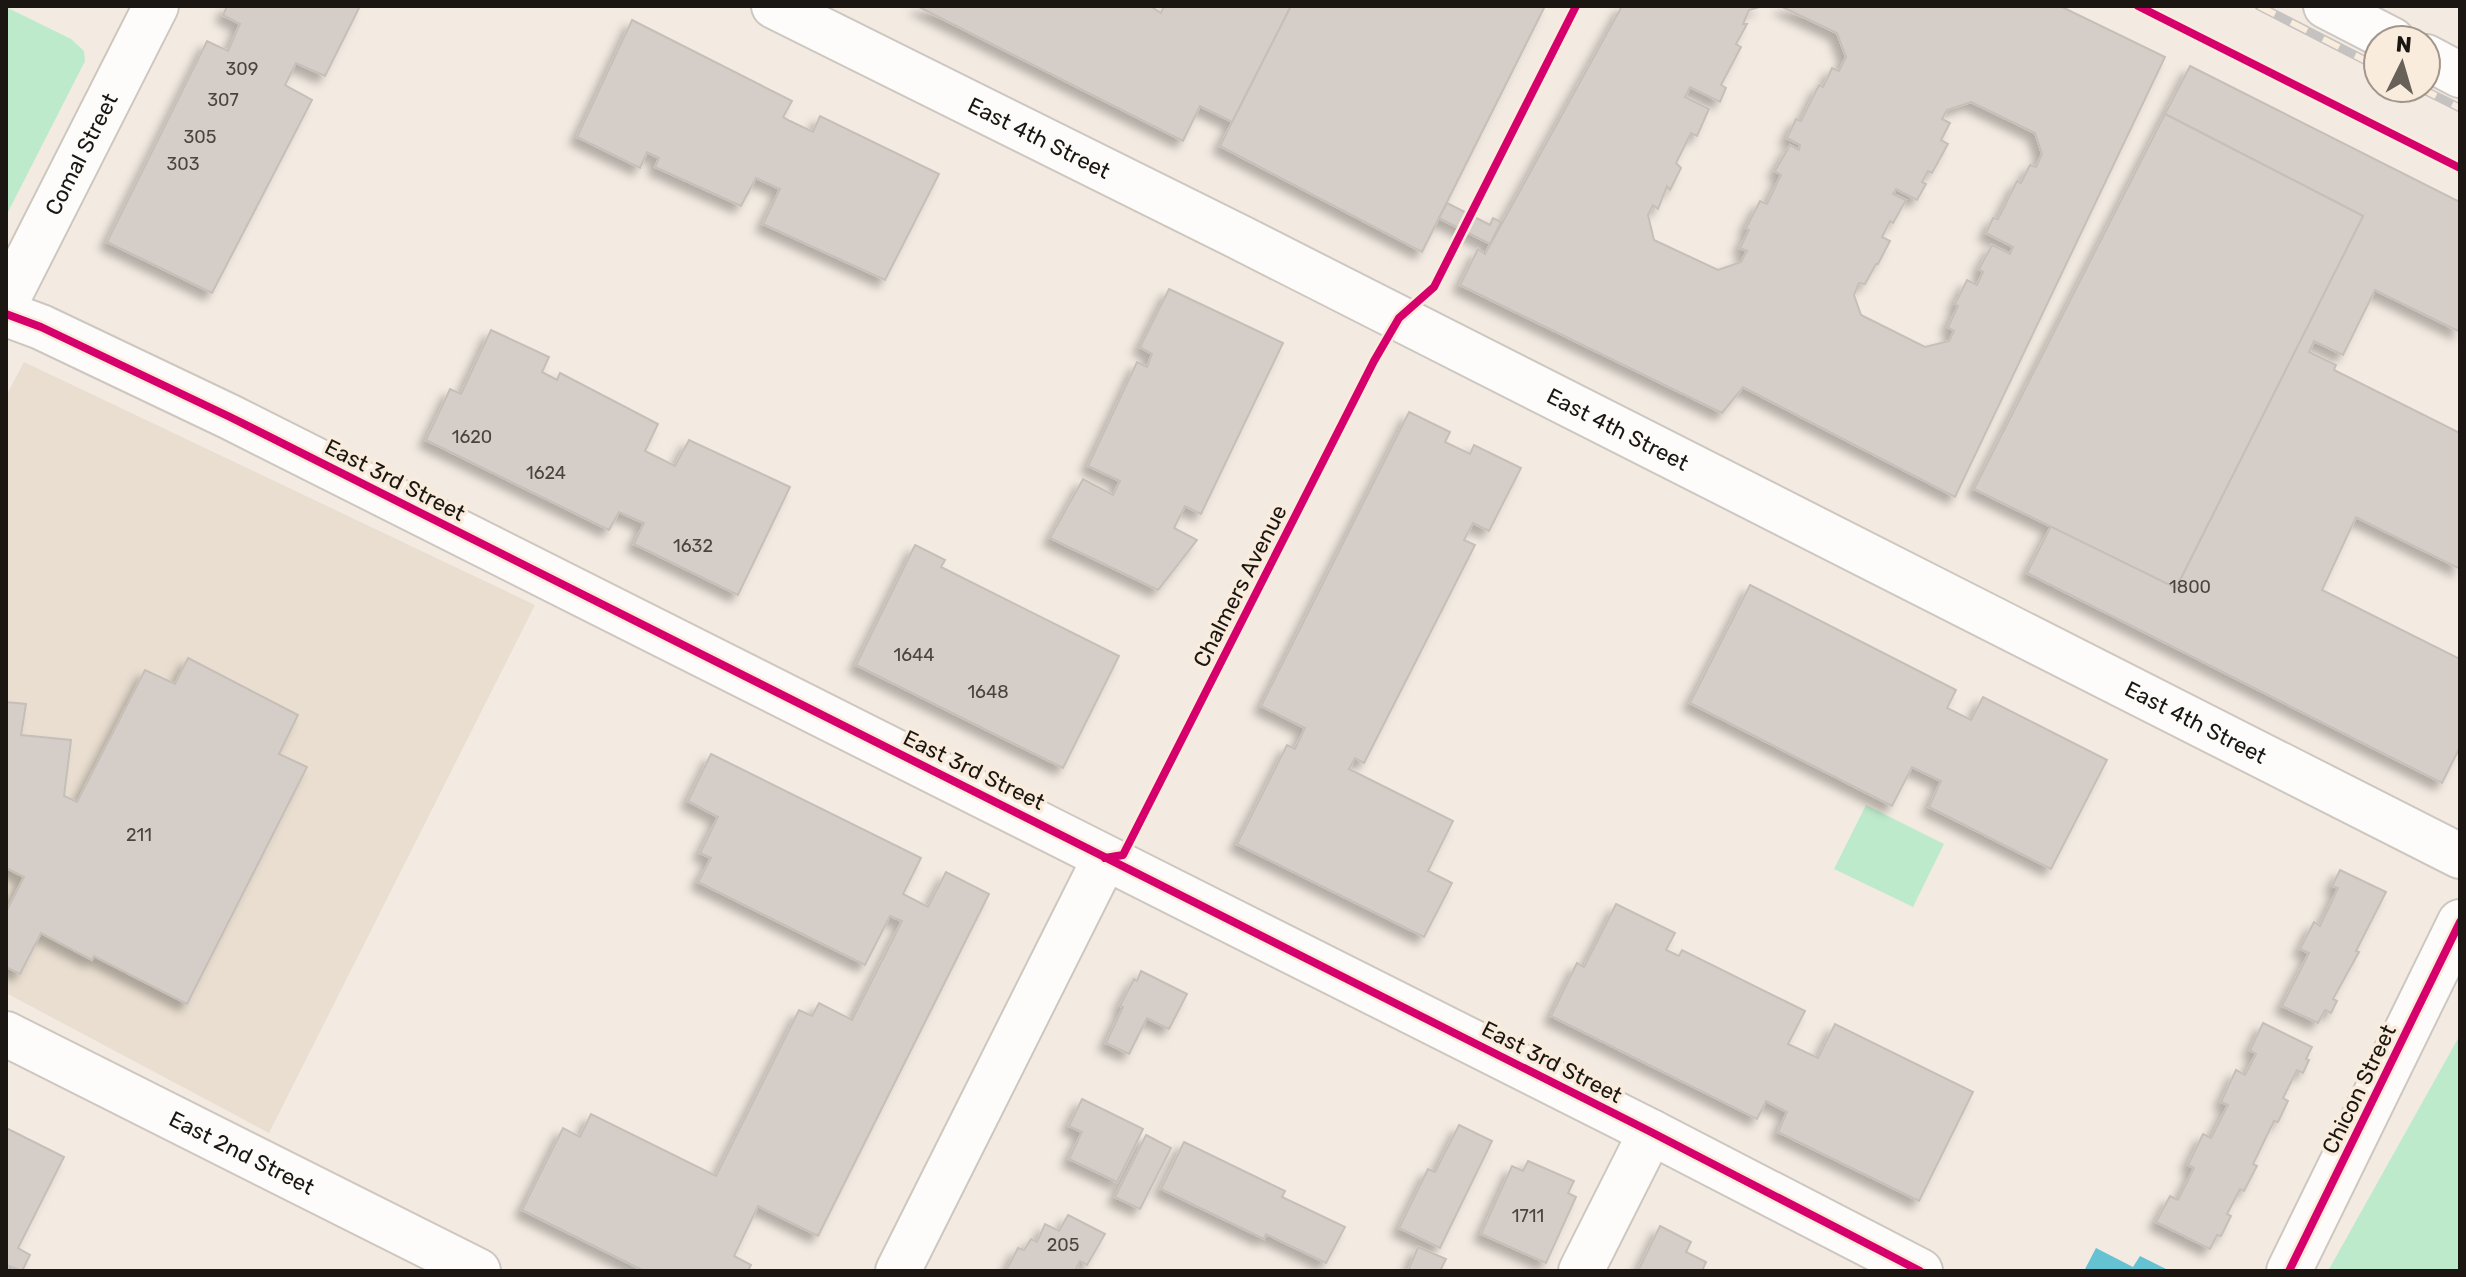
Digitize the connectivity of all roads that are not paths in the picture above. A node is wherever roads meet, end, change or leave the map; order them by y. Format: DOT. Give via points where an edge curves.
graph roads {
  1 [pos="156,6"];
  2 [pos="774,6"];
  3 [pos="2326,6"];
  4 [pos="841,21"];
  5 [pos="2362,25"];
  6 [pos="2442,65"];
  7 [pos="2460,75"];
  8 [pos="6,302"];
  9 [pos="6,314"];
  10 [pos="2460,856"];
  11 [pos="1105,858"];
  12 [pos="2460,922"];
  13 [pos="6,1034"];
  14 [pos="1651,1132"];
  15 [pos="478,1271"];
  16 [pos="898,1271"];
  17 [pos="1581,1271"];
  18 [pos="1920,1271"];
  19 [pos="2289,1271"];
  1 -- 8 [label="street, Comal Street"];
  2 -- 4 [label="street, East 4th Street"];
  3 -- 5 [label="street"];
  4 -- 10 [label="street, East 4th Street" via="1239,237"];
  6 -- 7 [label="street"];
  9 -- 11 [label="street, East 3rd Street" via="230,417"];
  11 -- 14 [label="street, East 3rd Street"];
  11 -- 16 [label="street"];
  12 -- 19 [label="street, Chicon Street"];
  13 -- 15 [label="street, East 2nd Street"];
  14 -- 17 [label="street"];
  14 -- 18 [label="street, East 3rd Street"];
}
